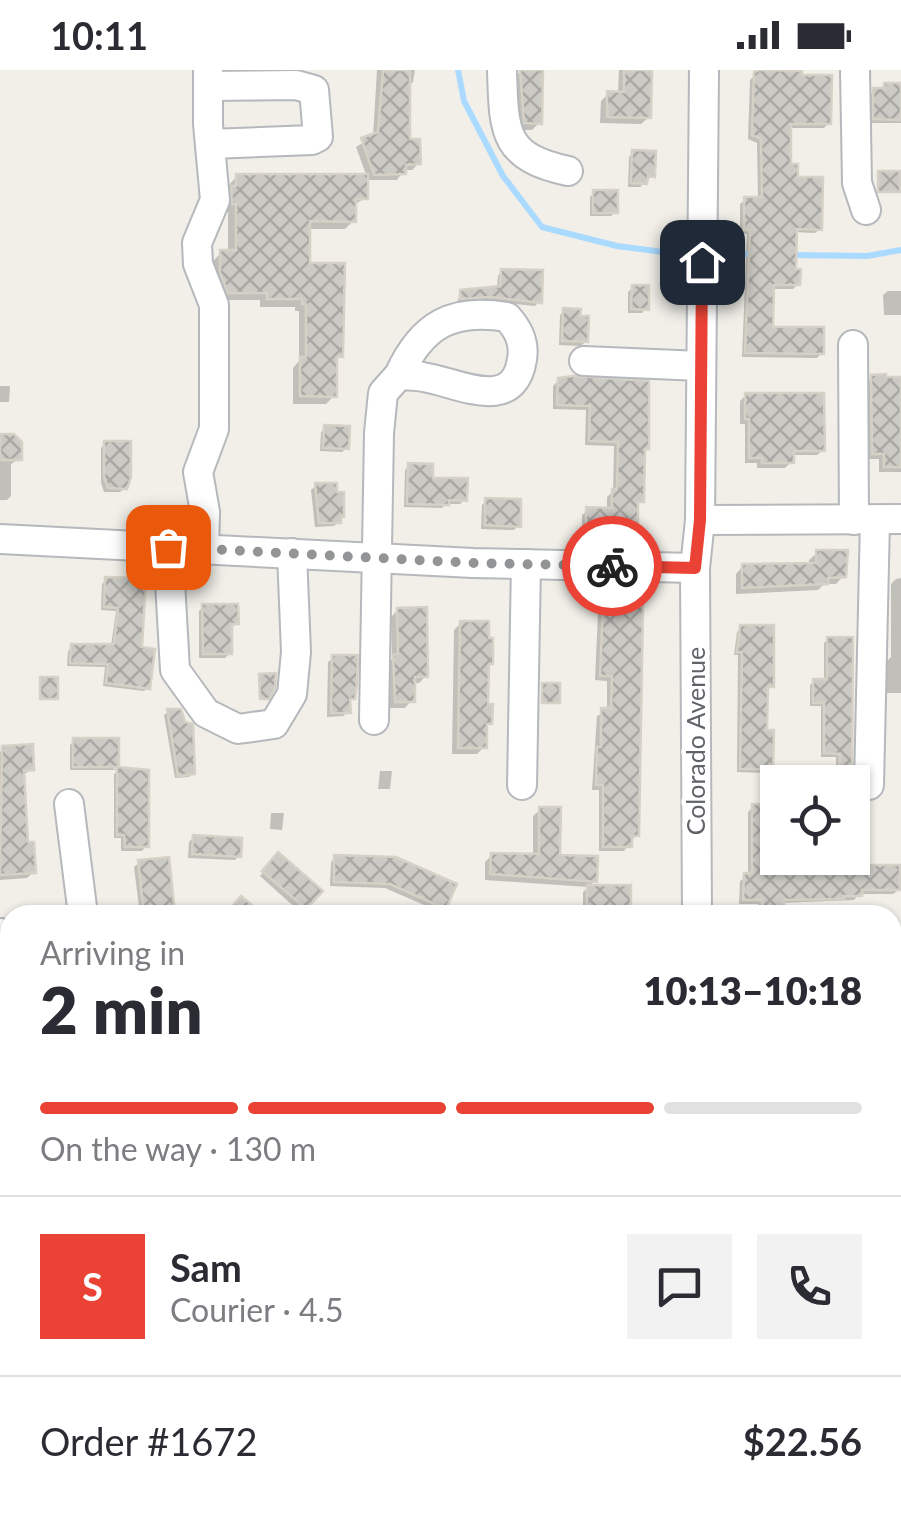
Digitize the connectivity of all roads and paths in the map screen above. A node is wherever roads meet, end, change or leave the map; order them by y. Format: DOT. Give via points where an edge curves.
graph roads {
  1 [pos="502,70"];
  2 [pos="704,70"];
  3 [pos="855,70"];
  4 [pos="208,78"];
  5 [pos="209,134"];
  6 [pos="568,171"];
  7 [pos="866,210"];
  8 [pos="852,345"];
  9 [pos="584,361"];
  10 [pos="701,366"];
  11 [pos="399,375"];
  12 [pos="700,520"];
  13 [pos="877,520"];
  14 [pos="0,540"];
  15 [pos="168,547"];
  16 [pos="204,548"];
  17 [pos="292,553"];
  18 [pos="377,557"];
  19 [pos="526,564"];
  20 [pos="695,568"];
  21 [pos="374,720"];
  22 [pos="870,784"];
  23 [pos="522,785"];
  24 [pos="69,804"];
  25 [pos="82,905"];
  26 [pos="696,905"];
  1 -- 6 [label="street" via="510,137 526,158"];
  2 -- 10 [label="street"];
  3 -- 7 [label="street" via="857,183"];
  4 -- 5 [label="street"];
  4 -- 5 [label="street" via="296,85 314,90 318,100 318,137 312,140"];
  5 -- 16 [label="street" via="215,200 197,243 214,305 214,429 198,472"];
  8 -- 13 [label="street"];
  9 -- 10 [label="street"];
  10 -- 12 [label="street"];
  11 -- 18 [label="street" via="383,393"];
  12 -- 13 [label="street"];
  12 -- 20 [label="street, Colorado Avenue"];
  13 -- 22 [label="street"];
  14 -- 15 [label="street"];
  15 -- 16 [label="street"];
  15 -- 17 [label="street" via="174,670 206,713 238,729 274,724 292,694"];
  16 -- 17 [label="street"];
  17 -- 18 [label="street"];
  18 -- 19 [label="street"];
  18 -- 21 [label="street"];
  19 -- 20 [label="street"];
  19 -- 23 [label="street"];
  20 -- 26 [label="street, Colorado Avenue"];
  24 -- 25 [label="street"];
}
